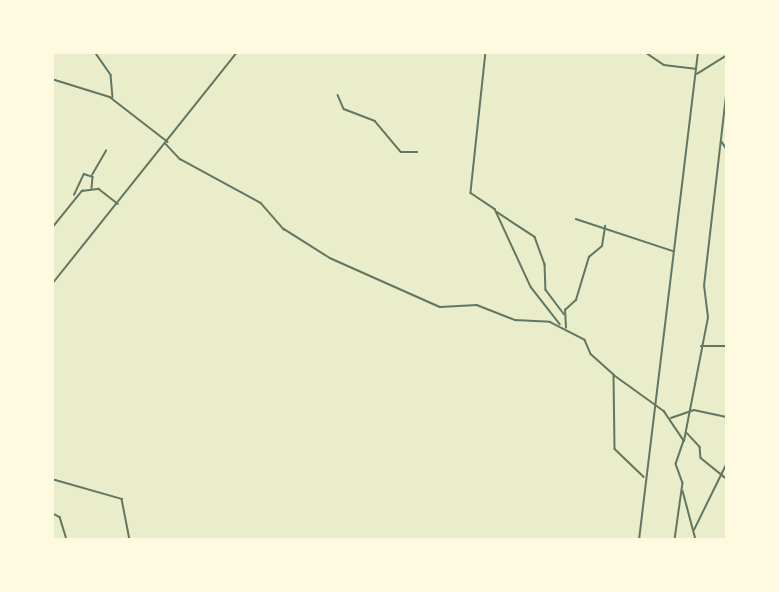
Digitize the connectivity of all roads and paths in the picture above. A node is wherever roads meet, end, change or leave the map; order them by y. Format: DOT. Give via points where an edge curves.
graph roads {
  1 [pos="95,52"];
  2 [pos="237,52"];
  3 [pos="486,52"];
  4 [pos="645,52"];
  5 [pos="698,52"];
  6 [pos="726,56"];
  7 [pos="696,69"];
  8 [pos="695,77"];
  9 [pos="52,79"];
  10 [pos="338,95"];
  11 [pos="726,96"];
  12 [pos="112,98"];
  13 [pos="722,141"];
  14 [pos="167,143"];
  15 [pos="726,148"];
  16 [pos="106,151"];
  17 [pos="417,152"];
  18 [pos="726,152"];
  19 [pos="720,155"];
  20 [pos="91,176"];
  21 [pos="91,189"];
  22 [pos="74,196"];
  23 [pos="118,204"];
  24 [pos="496,211"];
  25 [pos="576,219"];
  26 [pos="604,226"];
  27 [pos="52,228"];
  28 [pos="673,251"];
  29 [pos="52,284"];
  30 [pos="564,314"];
  31 [pos="561,326"];
  32 [pos="566,328"];
  33 [pos="726,346"];
  34 [pos="700,347"];
  35 [pos="614,375"];
  36 [pos="655,404"];
  37 [pos="689,412"];
  38 [pos="726,417"];
  39 [pos="670,418"];
  40 [pos="686,433"];
  41 [pos="684,441"];
  42 [pos="726,465"];
  43 [pos="725,477"];
  44 [pos="52,479"];
  45 [pos="645,481"];
  46 [pos="682,490"];
  47 [pos="52,513"];
  48 [pos="694,530"];
  49 [pos="67,540"];
  50 [pos="130,540"];
  51 [pos="639,540"];
  52 [pos="675,540"];
  53 [pos="696,540"];
  1 -- 12 [label="street" via="110,72"];
  2 -- 14 [label="street"];
  3 -- 24 [label="street" via="471,193"];
  4 -- 7 [label="street" via="664,65"];
  5 -- 7 [label="street"];
  6 -- 8 [label="street"];
  7 -- 8 [label="street"];
  8 -- 28 [label="street"];
  9 -- 12 [label="street"];
  10 -- 17 [label="street" via="344,109 375,121 401,152"];
  11 -- 13 [label="street"];
  12 -- 14 [label="street"];
  13 -- 15 [label="street"];
  13 -- 19 [label="street"];
  14 -- 23 [label="street"];
  14 -- 31 [label="street" via="180,159 261,203 284,229 330,258 440,306 477,305 515,320"];
  16 -- 20 [label="street"];
  18 -- 19 [label="street"];
  19 -- 34 [label="street" via="704,286 708,318"];
  20 -- 21 [label="street"];
  20 -- 22 [label="street" via="80,177"];
  21 -- 22 [label="street"];
  21 -- 23 [label="street"];
  22 -- 27 [label="street"];
  23 -- 29 [label="street"];
  24 -- 30 [label="street" via="535,237 545,264 546,290"];
  24 -- 31 [label="street" via="531,287"];
  25 -- 26 [label="street"];
  26 -- 28 [label="street"];
  26 -- 30 [label="street" via="602,246 589,257 576,300"];
  28 -- 36 [label="street" via="669,326"];
  30 -- 32 [label="street"];
  31 -- 32 [label="street"];
  32 -- 35 [label="street" via="585,340 591,354"];
  33 -- 34 [label="street"];
  34 -- 37 [label="street"];
  35 -- 36 [label="street"];
  35 -- 45 [label="street" via="615,449"];
  36 -- 39 [label="street"];
  36 -- 45 [label="street"];
  37 -- 38 [label="street"];
  37 -- 39 [label="street"];
  37 -- 40 [label="street"];
  39 -- 41 [label="street"];
  40 -- 41 [label="street"];
  40 -- 43 [label="street" via="700,447 701,458"];
  41 -- 46 [label="street" via="676,464"];
  42 -- 43 [label="street"];
  43 -- 48 [label="street"];
  44 -- 50 [label="street" via="122,499"];
  45 -- 51 [label="street"];
  46 -- 48 [label="street"];
  46 -- 52 [label="street"];
  47 -- 49 [label="street" via="60,517"];
  48 -- 53 [label="street"];
}
